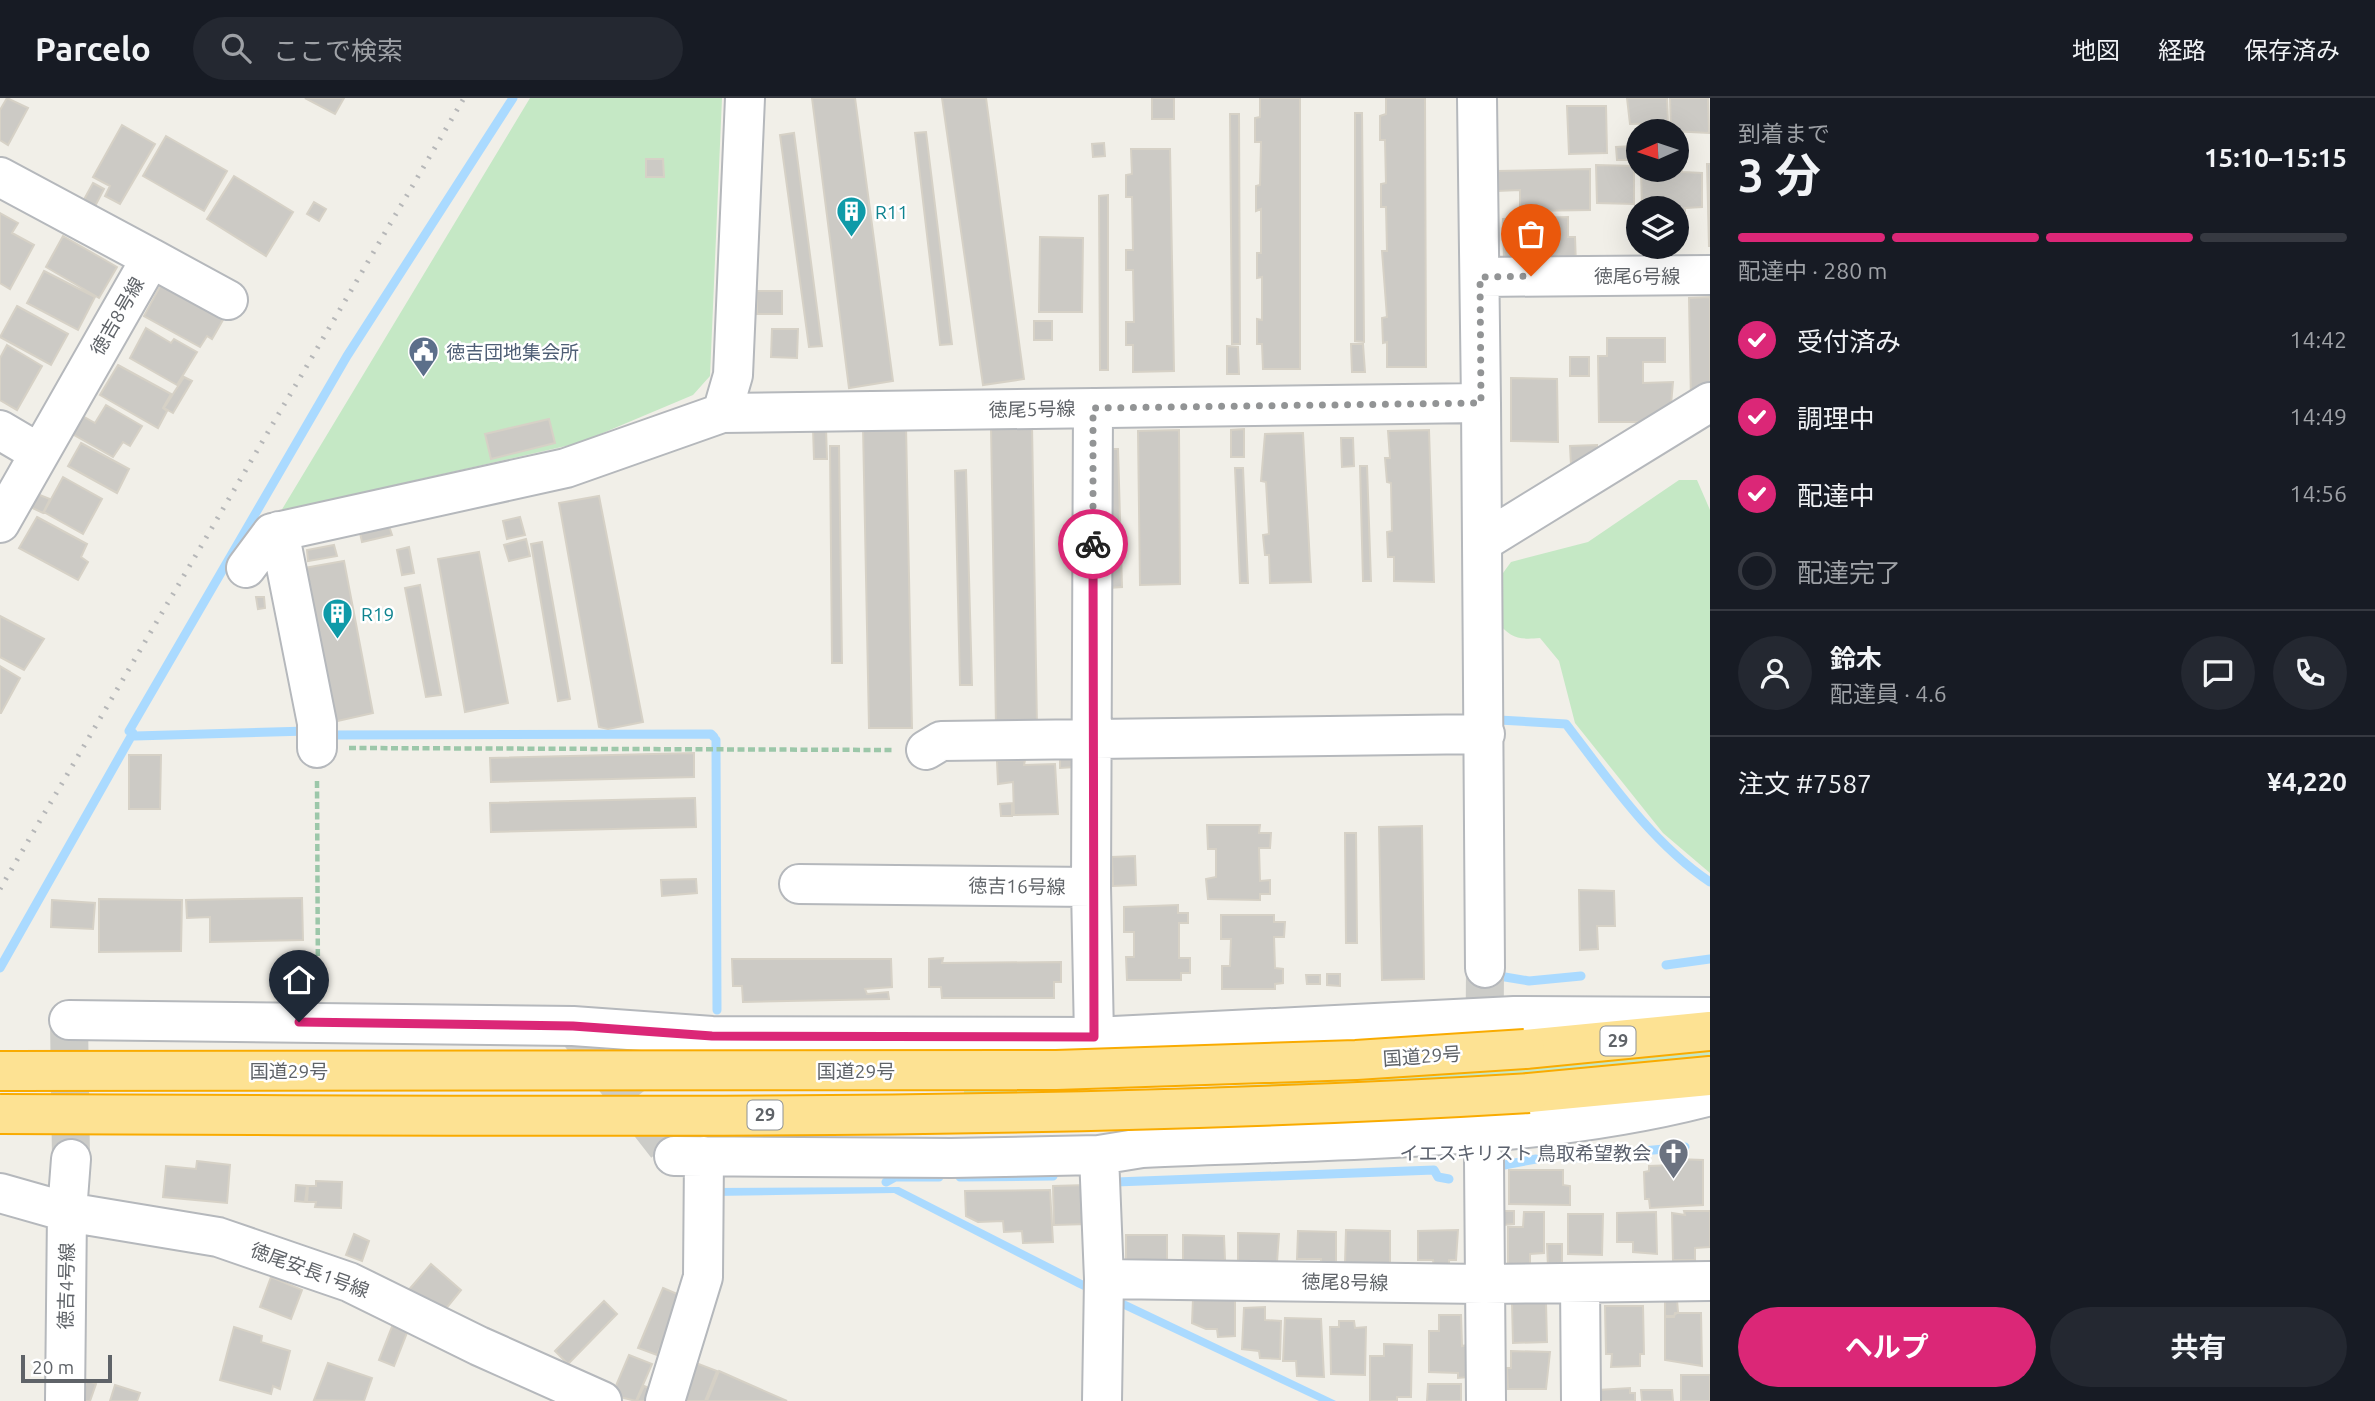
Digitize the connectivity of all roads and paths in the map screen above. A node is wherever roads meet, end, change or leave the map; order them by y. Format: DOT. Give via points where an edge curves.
graph roads {
  1 [pos="746,98"];
  2 [pos="1478,98"];
  3 [pos="0,177"];
  4 [pos="151,258"];
  5 [pos="1710,275"];
  6 [pos="1480,277"];
  7 [pos="228,300"];
  8 [pos="1710,402"];
  9 [pos="1481,403"];
  10 [pos="1093,408"];
  11 [pos="722,414"];
  12 [pos="0,429"];
  13 [pos="39,453"];
  14 [pos="0,523"];
  15 [pos="279,531"];
  16 [pos="1484,541"];
  17 [pos="246,568"];
  18 [pos="1485,734"];
  19 [pos="1093,738"];
  20 [pos="317,748"];
  21 [pos="926,750"];
  22 [pos="799,884"];
  23 [pos="1091,887"];
  24 [pos="1485,968"];
  25 [pos="1710,1017"];
  26 [pos="69,1020"];
  27 [pos="318,1023"];
  28 [pos="1710,1031"];
  29 [pos="1094,1037"];
  30 [pos="0,1071"];
  31 [pos="1710,1076"];
  32 [pos="1710,1096"];
  33 [pos="0,1114"];
  34 [pos="1099,1154"];
  35 [pos="71,1159"];
  36 [pos="1484,1161"];
  37 [pos="0,1193"];
  38 [pos="67,1212"];
  39 [pos="1104,1279"];
  40 [pos="1710,1281"];
  41 [pos="1484,1283"];
  42 [pos="1580,1283"];
  43 [pos="65,1401"];
  44 [pos="602,1401"];
  45 [pos="665,1401"];
  46 [pos="1102,1401"];
  47 [pos="1486,1401"];
  48 [pos="1581,1401"];
  1 -- 11 [label="street" via="733,375"];
  2 -- 6 [label="street"];
  3 -- 4 [label="street, 徳吉8号線"];
  4 -- 7 [label="street"];
  4 -- 13 [label="street, 徳吉8号線"];
  5 -- 6 [label="street, 徳尾6号線"];
  6 -- 9 [label="street"];
  8 -- 16 [label="street"];
  9 -- 10 [label="street, 徳尾5号線"];
  9 -- 16 [label="street"];
  10 -- 11 [label="street, 徳尾5号線"];
  10 -- 19 [label="street, 徳吉16号線"];
  11 -- 15 [label="street, 徳尾5号線" via="566,468"];
  12 -- 13 [label="street"];
  13 -- 14 [label="street, 徳吉8号線"];
  15 -- 17 [label="street" via="272,533"];
  15 -- 20 [label="street" via="317,723"];
  16 -- 18 [label="street"];
  18 -- 19 [label="street"];
  18 -- 24 [label="street"];
  19 -- 21 [label="street" via="941,741"];
  19 -- 23 [label="street, 徳吉16号線"];
  20 -- 21 [label="path"];
  20 -- 27 [label="path"];
  22 -- 23 [label="street, 徳吉16号線"];
  23 -- 29 [label="street"];
  25 -- 29 [label="street" via="1514,1016"];
  26 -- 27 [label="street"];
  27 -- 29 [label="street" via="573,1026 712,1036"];
  28 -- 30 [label="highway, 国道29号 / 29, bridge" via="1370,1060 1069,1070"];
  31 -- 33 [label="highway, 29, bridge" via="1529,1093 1279,1107 993,1115"];
  32 -- 34 [label="street" via="1633,1114 1528,1126"];
  34 -- 39 [label="street"];
  34 -- 45 [label="street" via="689,1156 703,1278"];
  35 -- 38 [label="street, 徳吉4号線"];
  36 -- 41 [label="street"];
  37 -- 38 [label="street, 徳尾安長1号線"];
  38 -- 43 [label="street, 徳吉4号線"];
  38 -- 44 [label="street, 徳尾安長1号線" via="218,1237 349,1282"];
  39 -- 41 [label="street, 徳尾8号線"];
  39 -- 46 [label="street"];
  40 -- 42 [label="street, 徳尾8号線"];
  41 -- 42 [label="street, 徳尾8号線"];
  41 -- 47 [label="street"];
  42 -- 48 [label="street"];
}
